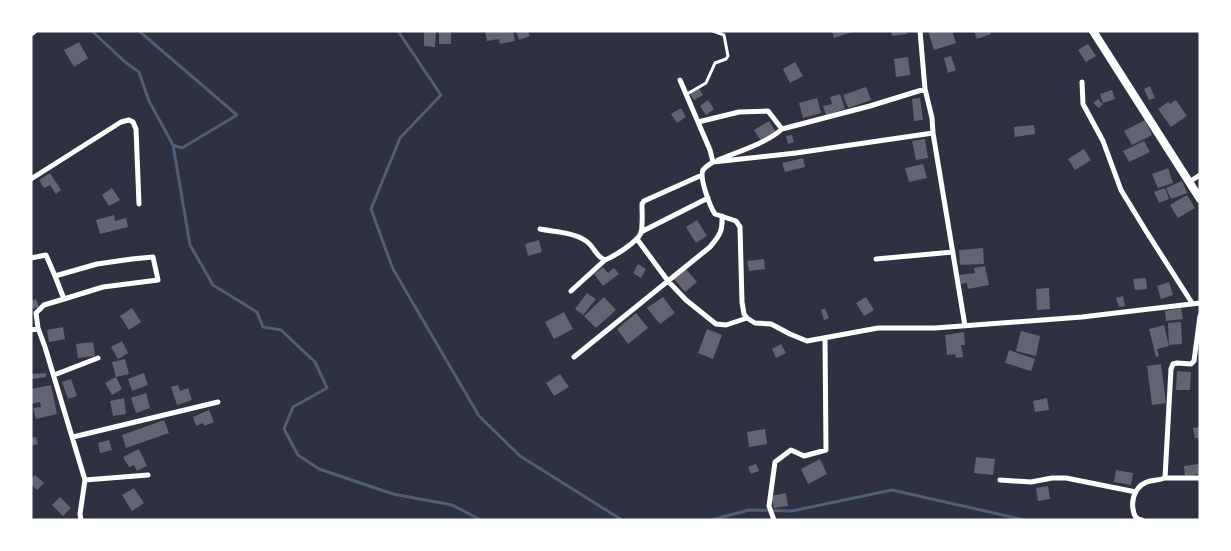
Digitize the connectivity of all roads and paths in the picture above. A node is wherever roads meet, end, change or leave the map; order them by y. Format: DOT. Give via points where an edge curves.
graph roads {
  1 [pos="35,31"];
  2 [pos="713,31"];
  3 [pos="920,31"];
  4 [pos="1094,31"];
  5 [pos="31,34"];
  6 [pos="680,80"];
  7 [pos="1082,82"];
  8 [pos="925,89"];
  9 [pos="686,94"];
  10 [pos="698,122"];
  11 [pos="782,129"];
  12 [pos="933,133"];
  13 [pos="713,162"];
  14 [pos="702,175"];
  15 [pos="1200,175"];
  16 [pos="31,179"];
  17 [pos="1189,182"];
  18 [pos="708,198"];
  19 [pos="1200,200"];
  20 [pos="139,204"];
  21 [pos="722,216"];
  22 [pos="540,229"];
  23 [pos="641,232"];
  24 [pos="638,238"];
  25 [pos="953,252"];
  26 [pos="31,258"];
  27 [pos="876,259"];
  28 [pos="606,260"];
  29 [pos="55,276"];
  30 [pos="668,281"];
  31 [pos="571,291"];
  32 [pos="64,299"];
  33 [pos="1200,303"];
  34 [pos="1192,304"];
  35 [pos="1200,316"];
  36 [pos="747,318"];
  37 [pos="965,326"];
  38 [pos="38,328"];
  39 [pos="31,330"];
  40 [pos="825,338"];
  41 [pos="98,358"];
  42 [pos="574,358"];
  43 [pos="54,375"];
  44 [pos="218,402"];
  45 [pos="73,437"];
  46 [pos="148,475"];
  47 [pos="1165,478"];
  48 [pos="1200,478"];
  49 [pos="85,480"];
  50 [pos="1000,480"];
  51 [pos="1136,492"];
  52 [pos="81,520"];
  53 [pos="774,520"];
  54 [pos="1142,520"];
  1 -- 5 [label="street"];
  2 -- 9 [label="lane" via="724,35 728,56 715,63 706,84"];
  3 -- 8 [label="street"];
  4 -- 17 [label="street"];
  6 -- 9 [label="street"];
  7 -- 34 [label="street" via="1083,104 1103,141 1121,190"];
  8 -- 11 [label="street"];
  8 -- 12 [label="street"];
  9 -- 10 [label="street"];
  10 -- 11 [label="street" via="739,112 768,111"];
  10 -- 13 [label="street"];
  11 -- 13 [label="street" via="761,142"];
  12 -- 13 [label="street" via="796,154"];
  12 -- 25 [label="street"];
  13 -- 14 [label="street"];
  14 -- 18 [label="street"];
  14 -- 23 [label="street" via="644,201"];
  15 -- 17 [label="street"];
  16 -- 20 [label="street" via="129,120 136,129"];
  17 -- 19 [label="street"];
  18 -- 21 [label="street" via="715,214"];
  18 -- 23 [label="street"];
  21 -- 30 [label="street" via="720,236"];
  21 -- 36 [label="street" via="740,227 742,302"];
  22 -- 28 [label="street" via="588,242 600,258"];
  23 -- 24 [label="street"];
  24 -- 28 [label="street"];
  24 -- 30 [label="street"];
  25 -- 27 [label="street"];
  25 -- 37 [label="street"];
  26 -- 29 [label="street" via="46,256"];
  28 -- 31 [label="street"];
  29 -- 32 [label="street"];
  29 -- 32 [label="street" via="97,264 153,257 158,280 103,287"];
  30 -- 36 [label="street" via="716,324 726,325"];
  30 -- 42 [label="street"];
  32 -- 38 [label="street" via="44,305 36,312"];
  33 -- 34 [label="street"];
  34 -- 37 [label="street"];
  35 -- 47 [label="street" via="1194,361 1191,364 1173,364 1171,369"];
  36 -- 40 [label="street" via="755,323 771,324 807,341"];
  37 -- 40 [label="street" via="878,328"];
  38 -- 39 [label="street"];
  38 -- 43 [label="street"];
  40 -- 53 [label="street" via="826,450 804,456 791,450 775,462 769,506"];
  41 -- 43 [label="street"];
  43 -- 45 [label="street"];
  44 -- 45 [label="street"];
  45 -- 49 [label="street"];
  46 -- 49 [label="street"];
  47 -- 48 [label="street"];
  47 -- 51 [label="street" via="1141,485"];
  49 -- 52 [label="street"];
  50 -- 51 [label="street" via="1031,482 1066,478"];
  51 -- 54 [label="street" via="1132,500 1134,516"];
}
